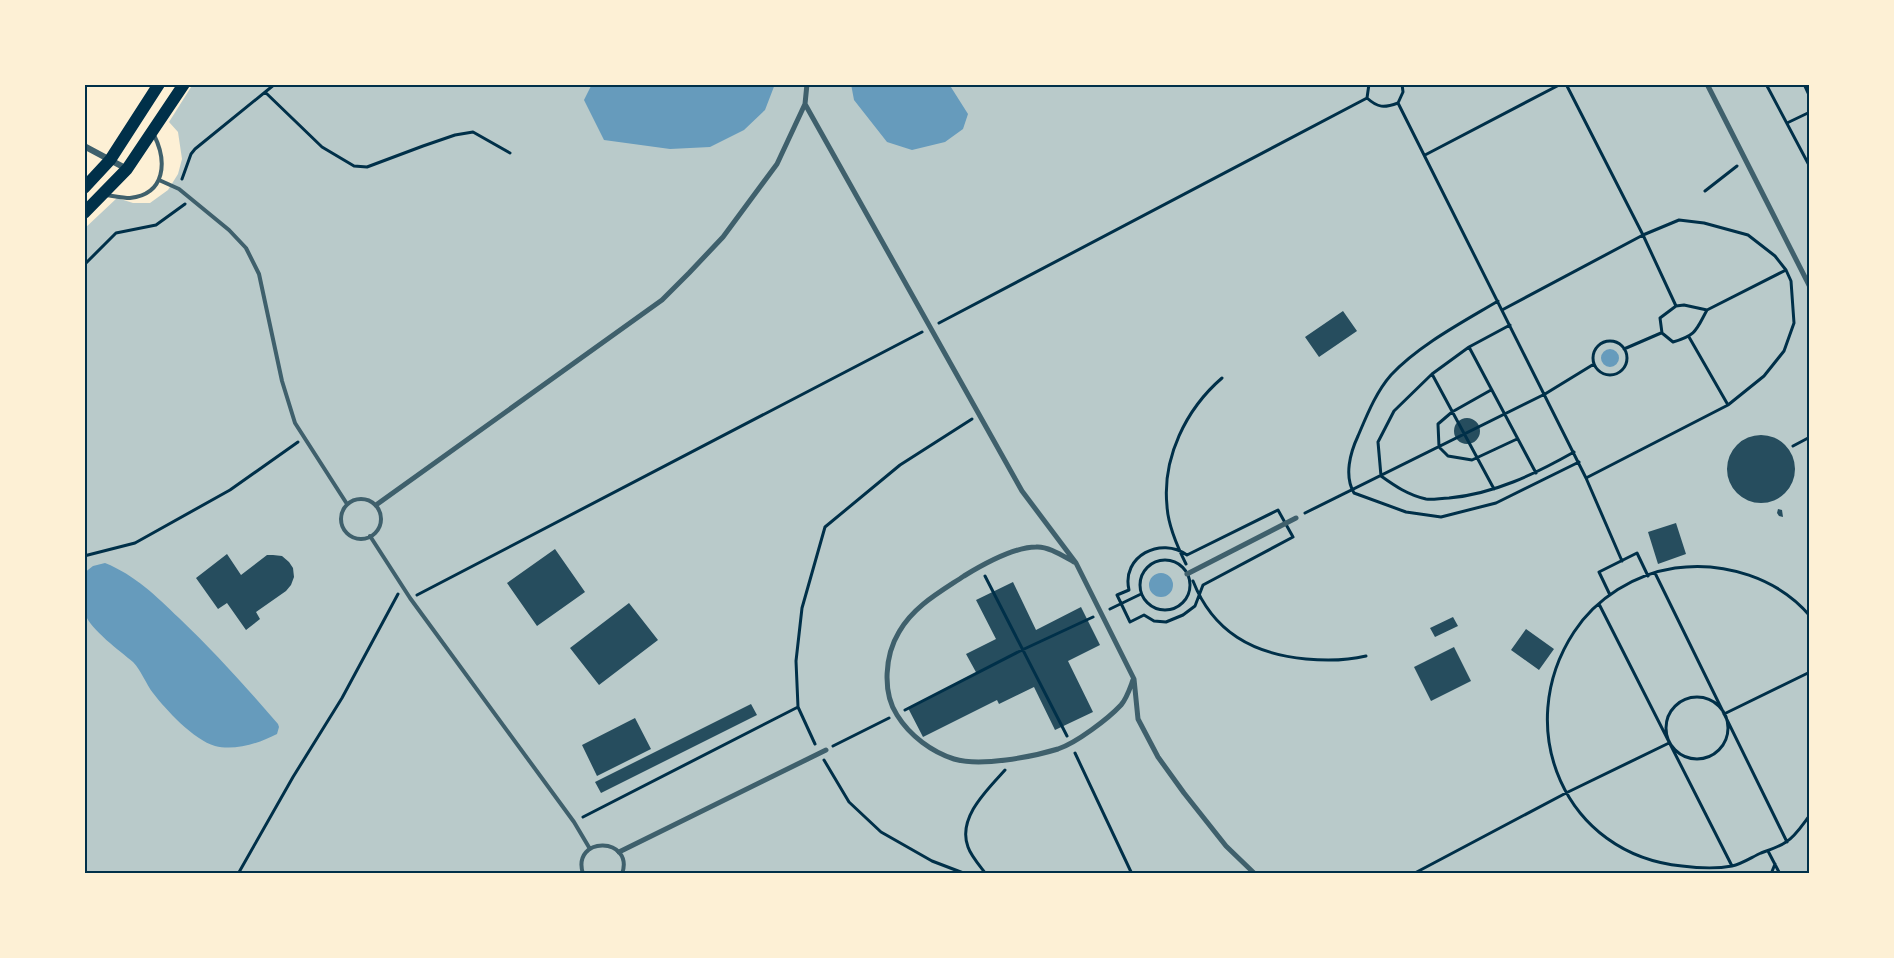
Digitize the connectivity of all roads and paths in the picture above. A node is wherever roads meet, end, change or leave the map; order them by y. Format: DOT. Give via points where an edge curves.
graph roads {
  1 [pos="159,84"];
  2 [pos="184,84"];
  3 [pos="275,84"];
  4 [pos="807,84"];
  5 [pos="1369,84"];
  6 [pos="1402,84"];
  7 [pos="1561,84"];
  8 [pos="1566,84"];
  9 [pos="1707,84"];
  10 [pos="1766,84"];
  11 [pos="1804,84"];
  12 [pos="265,93"];
  13 [pos="1810,97"];
  14 [pos="1367,98"];
  15 [pos="1398,103"];
  16 [pos="805,104"];
  17 [pos="1810,112"];
  18 [pos="1787,123"];
  19 [pos="153,132"];
  20 [pos="84,147"];
  21 [pos="510,153"];
  22 [pos="1425,155"];
  23 [pos="111,160"];
  24 [pos="1746,160"];
  25 [pos="1810,167"];
  26 [pos="127,169"];
  27 [pos="159,180"];
  28 [pos="84,188"];
  29 [pos="179,189"];
  30 [pos="1705,191"];
  31 [pos="103,194"];
  32 [pos="191,199"];
  33 [pos="84,213"];
  34 [pos="1643,235"];
  35 [pos="1798,264"];
  36 [pos="84,265"];
  37 [pos="1786,270"];
  38 [pos="1810,287"];
  39 [pos="1498,301"];
  40 [pos="1676,306"];
  41 [pos="1502,310"];
  42 [pos="1707,310"];
  43 [pos="1510,325"];
  44 [pos="930,327"];
  45 [pos="1662,333"];
  46 [pos="1689,337"];
  47 [pos="1469,346"];
  48 [pos="1624,349"];
  49 [pos="1594,364"];
  50 [pos="1432,374"];
  51 [pos="1222,378"];
  52 [pos="1491,390"];
  53 [pos="1545,394"];
  54 [pos="1728,405"];
  55 [pos="1452,412"];
  56 [pos="1504,414"];
  57 [pos="979,415"];
  58 [pos="1464,434"];
  59 [pos="304,437"];
  60 [pos="1810,437"];
  61 [pos="1517,439"];
  62 [pos="1793,446"];
  63 [pos="1439,447"];
  64 [pos="1574,452"];
  65 [pos="1477,458"];
  66 [pos="1579,462"];
  67 [pos="1536,473"];
  68 [pos="1381,476"];
  69 [pos="1587,478"];
  70 [pos="1494,489"];
  71 [pos="1352,490"];
  72 [pos="347,504"];
  73 [pos="376,505"];
  74 [pos="1296,518"];
  75 [pos="370,536"];
  76 [pos="84,556"];
  77 [pos="1622,561"];
  78 [pos="1076,563"];
  79 [pos="980,567"];
  80 [pos="1189,573"];
  81 [pos="1655,573"];
  82 [pos="1648,576"];
  83 [pos="402,586"];
  84 [pos="1141,594"];
  85 [pos="1610,595"];
  86 [pos="410,598"];
  87 [pos="1599,604"];
  88 [pos="1102,613"];
  89 [pos="1810,616"];
  90 [pos="1023,650"];
  91 [pos="1366,656"];
  92 [pos="1810,672"];
  93 [pos="1134,679"];
  94 [pos="798,707"];
  95 [pos="1724,714"];
  96 [pos="896,715"];
  97 [pos="1070,742"];
  98 [pos="1669,743"];
  99 [pos="823,751"];
  100 [pos="1016,758"];
  101 [pos="1566,793"];
  102 [pos="1810,816"];
  103 [pos="574,822"];
  104 [pos="1787,842"];
  105 [pos="590,849"];
  106 [pos="1768,850"];
  107 [pos="619,852"];
  108 [pos="1775,864"];
  109 [pos="1732,866"];
  110 [pos="238,874"];
  111 [pos="583,874"];
  112 [pos="622,874"];
  113 [pos="966,874"];
  114 [pos="986,874"];
  115 [pos="1132,874"];
  116 [pos="1255,874"];
  117 [pos="1413,874"];
  118 [pos="1771,874"];
  119 [pos="1780,874"];
  1 -- 23 [label="main road"];
  2 -- 19 [label="main road"];
  3 -- 12 [label="path"];
  4 -- 16 [label="street"];
  5 -- 14 [label="path"];
  6 -- 15 [label="path"];
  7 -- 22 [label="path"];
  8 -- 34 [label="path"];
  9 -- 24 [label="street"];
  10 -- 18 [label="path"];
  11 -- 13 [label="path"];
  12 -- 21 [label="path" via="322,147 354,166 367,167 473,132"];
  12 -- 29 [label="path" via="195,149"];
  14 -- 15 [label="path" via="1379,107"];
  14 -- 44 [label="path"];
  15 -- 22 [label="path"];
  16 -- 44 [label="street"];
  16 -- 73 [label="street" via="777,164 723,237 662,300"];
  17 -- 18 [label="path"];
  18 -- 25 [label="path"];
  19 -- 26 [label="main road"];
  19 -- 27 [label="lane" via="162,152"];
  20 -- 23 [label="street"];
  22 -- 39 [label="path"];
  23 -- 26 [label="street"];
  23 -- 28 [label="main road"];
  24 -- 30 [label="path"];
  24 -- 35 [label="street"];
  26 -- 31 [label="main road"];
  27 -- 29 [label="lane"];
  27 -- 31 [label="lane" via="147,193 134,197"];
  29 -- 32 [label="lane"];
  31 -- 33 [label="main road"];
  32 -- 36 [label="path" via="156,225 116,233"];
  32 -- 59 [label="lane" via="229,230 257,268 282,381 295,423"];
  34 -- 37 [label="path" via="1679,220 1704,223 1748,235"];
  34 -- 40 [label="path"];
  34 -- 41 [label="path"];
  35 -- 37 [label="path"];
  35 -- 38 [label="street"];
  37 -- 42 [label="path"];
  37 -- 54 [label="path" via="1791,281 1794,323 1784,351 1764,375"];
  39 -- 41 [label="path"];
  39 -- 71 [label="path" via="1423,348 1391,375 1372,403 1354,445 1348,471"];
  40 -- 42 [label="path"];
  40 -- 45 [label="path" via="1660,318"];
  41 -- 43 [label="path"];
  42 -- 46 [label="path"];
  43 -- 47 [label="path"];
  43 -- 53 [label="path"];
  44 -- 57 [label="street"];
  44 -- 86 [label="path"];
  45 -- 46 [label="path" via="1673,342"];
  45 -- 48 [label="path"];
  46 -- 54 [label="path"];
  47 -- 50 [label="path"];
  47 -- 52 [label="path"];
  48 -- 49 [label="path" via="1605,342 1596,349"];
  48 -- 49 [label="path" via="1627,360 1618,373 1607,375"];
  49 -- 53 [label="path"];
  50 -- 55 [label="path"];
  50 -- 68 [label="path" via="1394,411 1378,442"];
  51 -- 80 [label="path" via="1187,417 1169,473 1170,524"];
  52 -- 55 [label="path"];
  52 -- 56 [label="path"];
  53 -- 56 [label="path"];
  53 -- 64 [label="path"];
  54 -- 69 [label="path"];
  55 -- 58 [label="path"];
  55 -- 63 [label="path" via="1438,424"];
  56 -- 58 [label="path"];
  56 -- 61 [label="path"];
  57 -- 78 [label="street" via="1022,491"];
  57 -- 94 [label="path" via="900,465 825,527 802,608 796,661"];
  58 -- 63 [label="path"];
  58 -- 65 [label="path"];
  59 -- 72 [label="lane"];
  59 -- 76 [label="path" via="230,490 135,543"];
  60 -- 62 [label="path"];
  61 -- 65 [label="path"];
  61 -- 67 [label="path"];
  63 -- 65 [label="path" via="1448,456"];
  63 -- 68 [label="path"];
  64 -- 66 [label="path"];
  64 -- 67 [label="path"];
  65 -- 70 [label="path"];
  66 -- 69 [label="path"];
  66 -- 71 [label="path" via="1496,503 1441,517 1406,512"];
  67 -- 70 [label="path"];
  68 -- 70 [label="path" via="1401,490 1428,499 1463,497"];
  68 -- 71 [label="path"];
  69 -- 77 [label="path"];
  71 -- 74 [label="path"];
  72 -- 73 [label="lane" via="361,499"];
  72 -- 75 [label="lane" via="341,518 345,532 358,538"];
  73 -- 75 [label="lane" via="380,521"];
  74 -- 80 [label="street"];
  75 -- 83 [label="lane"];
  77 -- 82 [label="path" via="1637,553"];
  77 -- 85 [label="path" via="1599,572"];
  78 -- 79 [label="street" via="1037,546"];
  78 -- 88 [label="street"];
  79 -- 90 [label="path"];
  79 -- 96 [label="street" via="927,600 898,633 887,678"];
  80 -- 84 [label="path" via="1171,561 1160,560 1143,573"];
  80 -- 84 [label="path" via="1186,597 1174,607 1151,606"];
  80 -- 91 [label="path" via="1206,608 1230,632 1259,650 1329,662"];
  81 -- 82 [label="path"];
  81 -- 89 [label="path" via="1691,567 1728,569 1779,590"];
  81 -- 95 [label="path"];
  82 -- 85 [label="path"];
  83 -- 86 [label="lane"];
  83 -- 110 [label="path" via="342,698"];
  84 -- 88 [label="path"];
  85 -- 87 [label="path"];
  86 -- 103 [label="lane"];
  87 -- 98 [label="path"];
  87 -- 101 [label="path" via="1566,644 1547,699 1548,738"];
  88 -- 90 [label="path"];
  88 -- 93 [label="street"];
  90 -- 96 [label="path"];
  90 -- 97 [label="path"];
  92 -- 95 [label="path"];
  93 -- 97 [label="street" via="1123,703 1106,720"];
  93 -- 116 [label="street" via="1138,719 1158,757 1226,846"];
  94 -- 99 [label="path"];
  94 -- 103 [label="path"];
  95 -- 98 [label="path" via="1729,726 1725,742 1707,758 1692,759 1679,754"];
  95 -- 98 [label="path" via="1715,701 1704,697 1679,702 1666,724"];
  95 -- 104 [label="path"];
  96 -- 99 [label="path"];
  96 -- 100 [label="street" via="915,736 957,760 977,763"];
  97 -- 100 [label="street"];
  97 -- 115 [label="path"];
  98 -- 101 [label="path"];
  98 -- 109 [label="path"];
  99 -- 107 [label="street"];
  99 -- 113 [label="path" via="849,802 881,832 932,861"];
  100 -- 114 [label="path" via="971,812 965,836 968,849"];
  101 -- 109 [label="path" via="1595,828 1639,857 1695,868"];
  101 -- 117 [label="path"];
  102 -- 104 [label="path"];
  103 -- 105 [label="lane"];
  104 -- 106 [label="path"];
  105 -- 107 [label="lane" via="605,845"];
  105 -- 111 [label="lane" via="581,863"];
  106 -- 108 [label="path"];
  106 -- 109 [label="path"];
  107 -- 112 [label="lane"];
  108 -- 118 [label="path"];
  108 -- 119 [label="path"];
}
